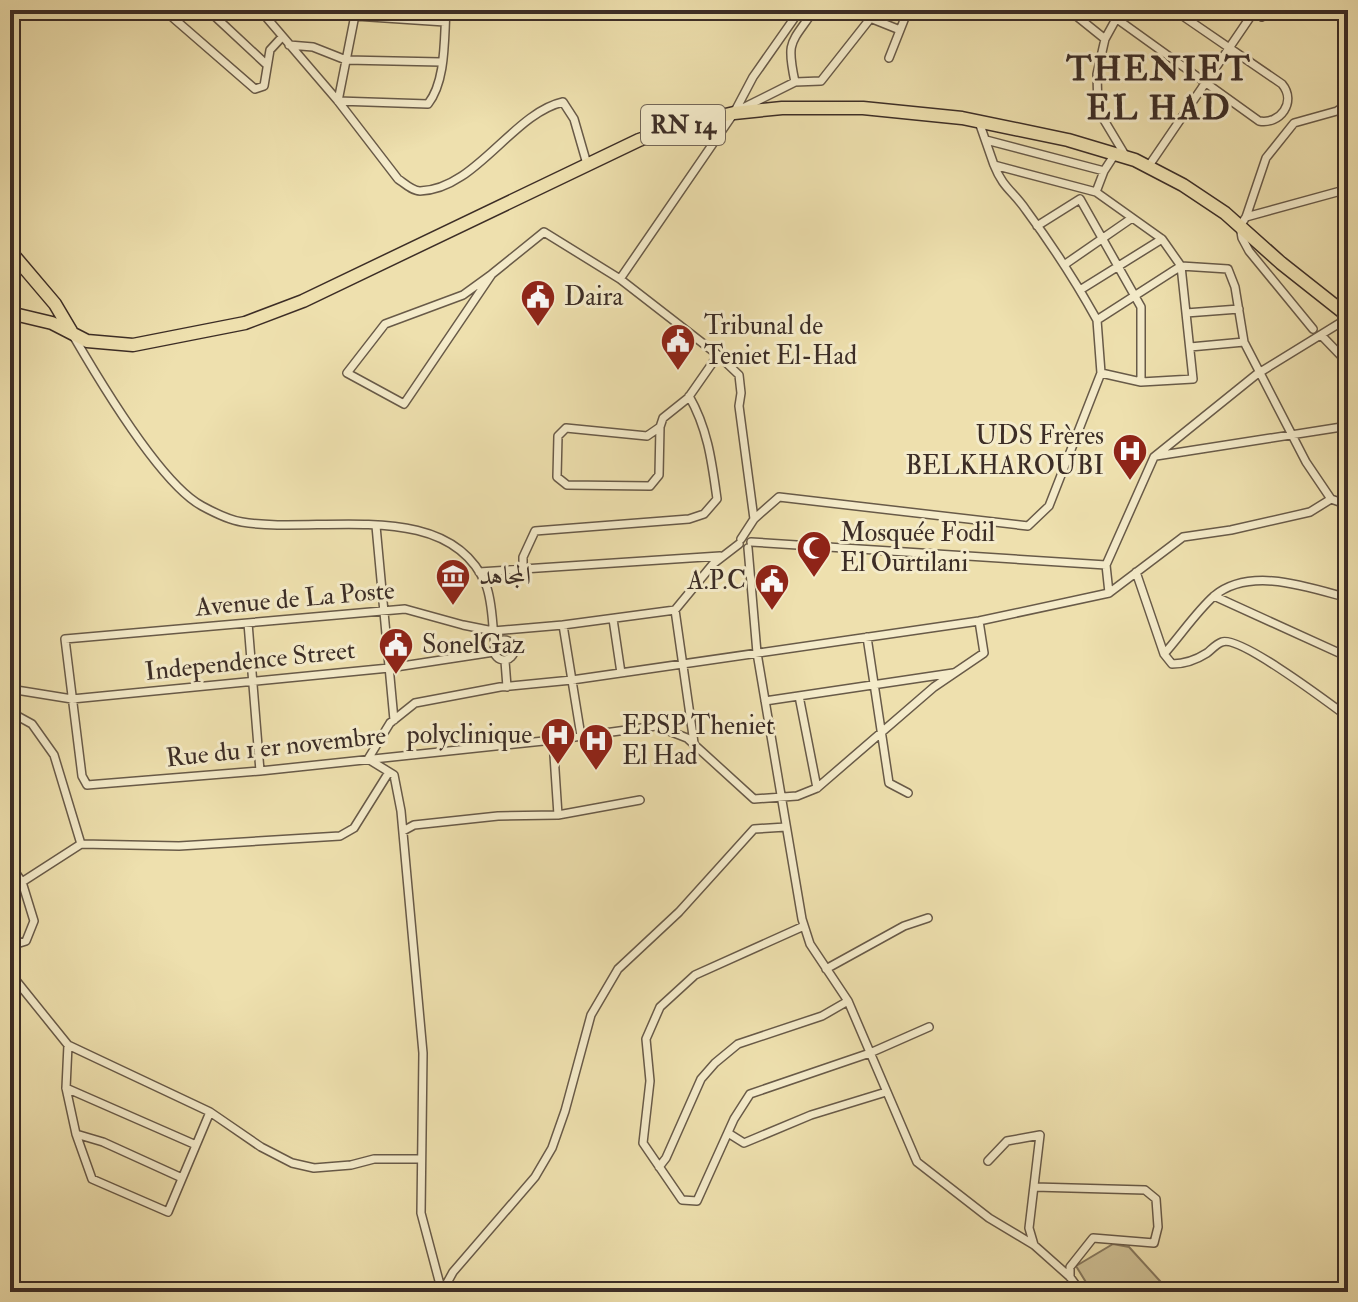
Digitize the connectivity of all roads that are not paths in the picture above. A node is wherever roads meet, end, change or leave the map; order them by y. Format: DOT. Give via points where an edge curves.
graph roads {
  1 [pos="164,10"];
  2 [pos="208,10"];
  3 [pos="260,10"];
  4 [pos="313,10"];
  5 [pos="446,10"];
  6 [pos="800,10"];
  7 [pos="814,10"];
  8 [pos="850,10"];
  9 [pos="877,10"];
  10 [pos="908,10"];
  11 [pos="1069,10"];
  12 [pos="1121,10"];
  13 [pos="1174,10"];
  14 [pos="1251,12"];
  15 [pos="356,13"];
  16 [pos="1262,17"];
  17 [pos="1117,19"];
  18 [pos="870,20"];
  19 [pos="445,22"];
  20 [pos="900,30"];
  21 [pos="282,37"];
  22 [pos="1105,39"];
  23 [pos="289,45"];
  24 [pos="1230,47"];
  25 [pos="889,58"];
  26 [pos="346,60"];
  27 [pos="441,62"];
  28 [pos="267,65"];
  29 [pos="795,82"];
  30 [pos="1206,83"];
  31 [pos="338,101"];
  32 [pos="1348,104"];
  33 [pos="734,113"];
  34 [pos="979,122"];
  35 [pos="986,140"];
  36 [pos="1121,156"];
  37 [pos="587,164"];
  38 [pos="994,165"];
  39 [pos="1148,167"];
  40 [pos="1104,171"];
  41 [pos="1348,189"];
  42 [pos="1096,192"];
  43 [pos="1132,218"];
  44 [pos="1243,221"];
  45 [pos="1037,226"];
  46 [pos="1102,238"];
  47 [pos="1162,239"];
  48 [pos="10,251"];
  49 [pos="1064,265"];
  50 [pos="1119,266"];
  51 [pos="1181,266"];
  52 [pos="492,274"];
  53 [pos="620,279"];
  54 [pos="1080,290"];
  55 [pos="1136,295"];
  56 [pos="1239,309"];
  57 [pos="10,313"];
  58 [pos="1186,313"];
  59 [pos="1348,317"];
  60 [pos="1097,320"];
  61 [pos="1313,329"];
  62 [pos="71,332"];
  63 [pos="1321,335"];
  64 [pos="1244,342"];
  65 [pos="1190,347"];
  66 [pos="718,355"];
  67 [pos="1348,363"];
  68 [pos="1260,372"];
  69 [pos="1101,373"];
  70 [pos="1141,382"];
  71 [pos="689,396"];
  72 [pos="1348,426"];
  73 [pos="660,427"];
  74 [pos="1293,436"];
  75 [pos="1154,457"];
  76 [pos="1331,499"];
  77 [pos="1348,505"];
  78 [pos="754,519"];
  79 [pos="376,526"];
  80 [pos="745,543"];
  81 [pos="722,556"];
  82 [pos="1106,565"];
  83 [pos="523,569"];
  84 [pos="479,572"];
  85 [pos="1136,572"];
  86 [pos="1109,593"];
  87 [pos="1214,596"];
  88 [pos="1348,598"];
  89 [pos="675,610"];
  90 [pos="384,611"];
  91 [pos="613,619"];
  92 [pos="979,621"];
  93 [pos="248,623"];
  94 [pos="563,625"];
  95 [pos="493,631"];
  96 [pos="867,637"];
  97 [pos="495,649"];
  98 [pos="757,653"];
  99 [pos="1164,654"];
  100 [pos="1348,657"];
  101 [pos="505,661"];
  102 [pos="682,662"];
  103 [pos="389,668"];
  104 [pos="955,672"];
  105 [pos="621,673"];
  106 [pos="572,680"];
  107 [pos="253,682"];
  108 [pos="875,685"];
  109 [pos="507,687"];
  110 [pos="10,689"];
  111 [pos="799,696"];
  112 [pos="72,699"];
  113 [pos="765,701"];
  114 [pos="10,712"];
  115 [pos="1348,717"];
  116 [pos="394,720"];
  117 [pos="882,732"];
  118 [pos="581,736"];
  119 [pos="553,740"];
  120 [pos="694,743"];
  121 [pos="368,759"];
  122 [pos="260,771"];
  123 [pos="389,772"];
  124 [pos="87,785"];
  125 [pos="817,788"];
  126 [pos="908,793"];
  127 [pos="781,797"];
  128 [pos="640,800"];
  129 [pos="558,815"];
  130 [pos="786,827"];
  131 [pos="403,831"];
  132 [pos="81,844"];
  133 [pos="10,865"];
  134 [pos="22,882"];
  135 [pos="928,918"];
  136 [pos="804,926"];
  137 [pos="10,946"];
  138 [pos="826,969"];
  139 [pos="10,973"];
  140 [pos="848,1001"];
  141 [pos="929,1027"];
  142 [pos="68,1045"];
  143 [pos="870,1053"];
  144 [pos="66,1088"];
  145 [pos="886,1092"];
  146 [pos="210,1112"];
  147 [pos="728,1133"];
  148 [pos="76,1134"];
  149 [pos="196,1145"];
  150 [pos="421,1159"];
  151 [pos="988,1161"];
  152 [pos="659,1167"];
  153 [pos="182,1178"];
  154 [pos="1034,1187"];
  155 [pos="1034,1245"];
  156 [pos="1070,1277"];
  157 [pos="1081,1292"];
  1 -- 28 [label="street" via="255,89 264,86"];
  2 -- 28 [label="street"];
  3 -- 21 [label="street"];
  4 -- 15 [label="street"];
  5 -- 19 [label="street"];
  6 -- 33 [label="street"];
  7 -- 29 [label="street" via="791,43"];
  8 -- 18 [label="street"];
  9 -- 18 [label="street"];
  10 -- 20 [label="street"];
  11 -- 22 [label="street"];
  12 -- 17 [label="street"];
  13 -- 24 [label="street"];
  14 -- 16 [label="street"];
  14 -- 24 [label="street"];
  15 -- 19 [label="street"];
  15 -- 26 [label="street"];
  17 -- 22 [label="street"];
  17 -- 30 [label="street"];
  18 -- 20 [label="street"];
  18 -- 29 [label="street" via="821,81"];
  19 -- 27 [label="street"];
  20 -- 25 [label="street"];
  21 -- 23 [label="street"];
  21 -- 28 [label="street" via="270,50"];
  22 -- 36 [label="street" via="1097,74 1098,110"];
  23 -- 26 [label="street" via="313,47"];
  23 -- 31 [label="street"];
  24 -- 30 [label="street"];
  24 -- 30 [label="street" via="1282,84 1288,91 1287,106 1266,123"];
  26 -- 27 [label="street"];
  26 -- 31 [label="street"];
  27 -- 31 [label="street" via="436,94 428,104"];
  29 -- 33 [label="street"];
  30 -- 39 [label="street"];
  31 -- 37 [label="street" via="398,179 419,191 446,184 483,160 536,113 563,102 574,119"];
  32 -- 44 [label="street" via="1294,123 1266,158"];
  33 -- 34 [label="main road, RN 14" via="863,108"];
  33 -- 37 [label="main road, RN 14" via="653,135"];
  33 -- 53 [label="street"];
  34 -- 35 [label="street"];
  34 -- 36 [label="main road, RN 14"];
  35 -- 38 [label="street"];
  35 -- 40 [label="street"];
  36 -- 39 [label="main road, RN 14"];
  36 -- 40 [label="street"];
  37 -- 62 [label="main road, RN 14" via="274,313 133,345 87,341"];
  38 -- 42 [label="street"];
  38 -- 45 [label="street" via="1002,184"];
  39 -- 44 [label="main road, RN 14"];
  40 -- 42 [label="street"];
  41 -- 44 [label="street"];
  42 -- 43 [label="street"];
  43 -- 46 [label="street"];
  43 -- 47 [label="street"];
  44 -- 59 [label="main road, RN 14" via="1281,263"];
  44 -- 61 [label="street" via="1242,238 1249,251"];
  45 -- 46 [label="street" via="1080,199"];
  45 -- 49 [label="street"];
  46 -- 49 [label="street"];
  46 -- 50 [label="street"];
  47 -- 50 [label="street"];
  47 -- 51 [label="street"];
  48 -- 62 [label="main road" via="55,304"];
  49 -- 54 [label="street"];
  50 -- 54 [label="street"];
  50 -- 55 [label="street"];
  51 -- 55 [label="street"];
  51 -- 56 [label="street" via="1228,269"];
  51 -- 58 [label="street"];
  52 -- 52 [label="street" via="404,404 347,373 385,324 463,295"];
  52 -- 53 [label="street" via="544,232"];
  53 -- 66 [label="street"];
  54 -- 60 [label="street"];
  55 -- 60 [label="street"];
  55 -- 70 [label="street" via="1141,307"];
  56 -- 58 [label="street"];
  56 -- 64 [label="street"];
  57 -- 62 [label="main road, RN 14"];
  58 -- 65 [label="street"];
  59 -- 63 [label="street"];
  60 -- 69 [label="street"];
  62 -- 79 [label="street" via="158,465 200,505 240,522"];
  63 -- 67 [label="street"];
  63 -- 68 [label="street"];
  64 -- 65 [label="street"];
  64 -- 68 [label="street"];
  65 -- 70 [label="street" via="1193,379"];
  66 -- 71 [label="street"];
  66 -- 78 [label="street" via="739,375"];
  68 -- 74 [label="street"];
  68 -- 75 [label="street"];
  69 -- 70 [label="street"];
  69 -- 78 [label="street" via="1049,506 1028,526 779,497"];
  71 -- 73 [label="street"];
  71 -- 83 [label="street" via="710,447 717,499 704,514 535,531"];
  72 -- 74 [label="street"];
  73 -- 73 [label="street" via="647,436 566,428 558,436 557,477 567,485 650,486 659,475"];
  74 -- 75 [label="street"];
  74 -- 76 [label="street"];
  75 -- 82 [label="street"];
  76 -- 77 [label="street"];
  76 -- 85 [label="street" via="1310,512 1183,537"];
  78 -- 80 [label="street"];
  79 -- 84 [label="street" via="409,526 446,540 473,560"];
  79 -- 90 [label="street"];
  80 -- 81 [label="street"];
  80 -- 82 [label="street"];
  80 -- 98 [label="street"];
  81 -- 83 [label="street"];
  81 -- 89 [label="street"];
  82 -- 86 [label="street"];
  83 -- 84 [label="street"];
  84 -- 95 [label="street" via="487,588"];
  85 -- 86 [label="street"];
  85 -- 99 [label="street"];
  86 -- 92 [label="street"];
  87 -- 88 [label="street" via="1253,580"];
  87 -- 99 [label="street"];
  87 -- 100 [label="street"];
  89 -- 91 [label="street, Avenue de La Poste"];
  89 -- 102 [label="street"];
  90 -- 93 [label="street, Avenue de La Poste"];
  90 -- 95 [label="street, Avenue de La Poste" via="405,609"];
  90 -- 103 [label="street"];
  91 -- 94 [label="street, Avenue de La Poste"];
  91 -- 105 [label="street"];
  92 -- 96 [label="street"];
  92 -- 104 [label="street, Rue du 1 er novembre" via="984,653"];
  93 -- 107 [label="street"];
  93 -- 112 [label="street, Avenue de La Poste" via="65,639"];
  94 -- 95 [label="street, Avenue de La Poste"];
  94 -- 106 [label="street"];
  95 -- 97 [label="street"];
  96 -- 98 [label="street"];
  96 -- 108 [label="street"];
  97 -- 101 [label="street"];
  97 -- 101 [label="street" via="503,640 514,646 513,656"];
  97 -- 103 [label="street, Independence Street"];
  98 -- 102 [label="street"];
  98 -- 113 [label="street"];
  99 -- 115 [label="street" via="1172,664 1184,664 1231,641"];
  101 -- 109 [label="street"];
  102 -- 105 [label="street"];
  102 -- 120 [label="street"];
  103 -- 107 [label="street, Independence Street"];
  103 -- 116 [label="street"];
  104 -- 108 [label="street"];
  104 -- 117 [label="street, Rue du 1 er novembre"];
  105 -- 106 [label="street"];
  106 -- 109 [label="street"];
  106 -- 118 [label="street"];
  107 -- 112 [label="street, Independence Street"];
  107 -- 122 [label="street"];
  108 -- 111 [label="street"];
  108 -- 117 [label="street"];
  109 -- 116 [label="street" via="415,703"];
  110 -- 112 [label="street, Independence Street"];
  111 -- 113 [label="street"];
  111 -- 125 [label="street"];
  112 -- 124 [label="street, Avenue de La Poste"];
  113 -- 127 [label="street"];
  114 -- 132 [label="street" via="32,724 54,755"];
  116 -- 121 [label="street"];
  117 -- 125 [label="street, Rue du 1 er novembre"];
  117 -- 126 [label="street" via="889,783"];
  118 -- 119 [label="street, Rue du 1 er novembre"];
  118 -- 120 [label="street, Rue du 1 er novembre" via="656,726"];
  119 -- 121 [label="street, Rue du 1 er novembre"];
  119 -- 129 [label="street"];
  120 -- 127 [label="street, Rue du 1 er novembre" via="754,799"];
  121 -- 122 [label="street, Rue du 1 er novembre"];
  121 -- 123 [label="street"];
  122 -- 124 [label="street, Rue du 1 er novembre"];
  123 -- 131 [label="street" via="394,775"];
  123 -- 132 [label="street" via="354,828 340,836 179,846"];
  125 -- 127 [label="street, Rue du 1 er novembre"];
  127 -- 130 [label="street"];
  128 -- 129 [label="street"];
  129 -- 131 [label="street" via="498,816 414,825"];
  130 -- 136 [label="street"];
  130 -- 150 [label="street" via="754,829 679,912 618,969 591,1015 552,1148 535,1177 453,1272 442,1292 421,1213"];
  131 -- 150 [label="street" via="423,1053"];
  132 -- 134 [label="street"];
  133 -- 134 [label="street"];
  134 -- 137 [label="street" via="34,921 26,941"];
  135 -- 138 [label="street"];
  136 -- 138 [label="street"];
  136 -- 152 [label="street" via="695,975 660,1007 646,1039 650,1081 643,1143"];
  138 -- 140 [label="street"];
  139 -- 142 [label="street"];
  140 -- 143 [label="street"];
  140 -- 152 [label="street" via="822,1016 738,1044 715,1063 701,1079"];
  141 -- 143 [label="street"];
  142 -- 144 [label="street"];
  142 -- 146 [label="street"];
  143 -- 145 [label="street"];
  143 -- 147 [label="street" via="750,1094"];
  144 -- 148 [label="street"];
  144 -- 149 [label="street"];
  145 -- 147 [label="street" via="744,1143"];
  145 -- 155 [label="street" via="917,1162 989,1218"];
  146 -- 149 [label="street"];
  146 -- 150 [label="street" via="281,1158 314,1168"];
  147 -- 152 [label="street" via="697,1201 682,1200"];
  148 -- 153 [label="street"];
  148 -- 153 [label="street" via="92,1179 168,1212"];
  149 -- 153 [label="street"];
  151 -- 154 [label="street" via="1007,1141 1040,1135"];
  154 -- 155 [label="street" via="1029,1228"];
  154 -- 156 [label="street" via="1145,1190 1156,1199 1154,1243 1093,1238 1070,1267"];
  155 -- 156 [label="street"];
  156 -- 157 [label="street"];
}
